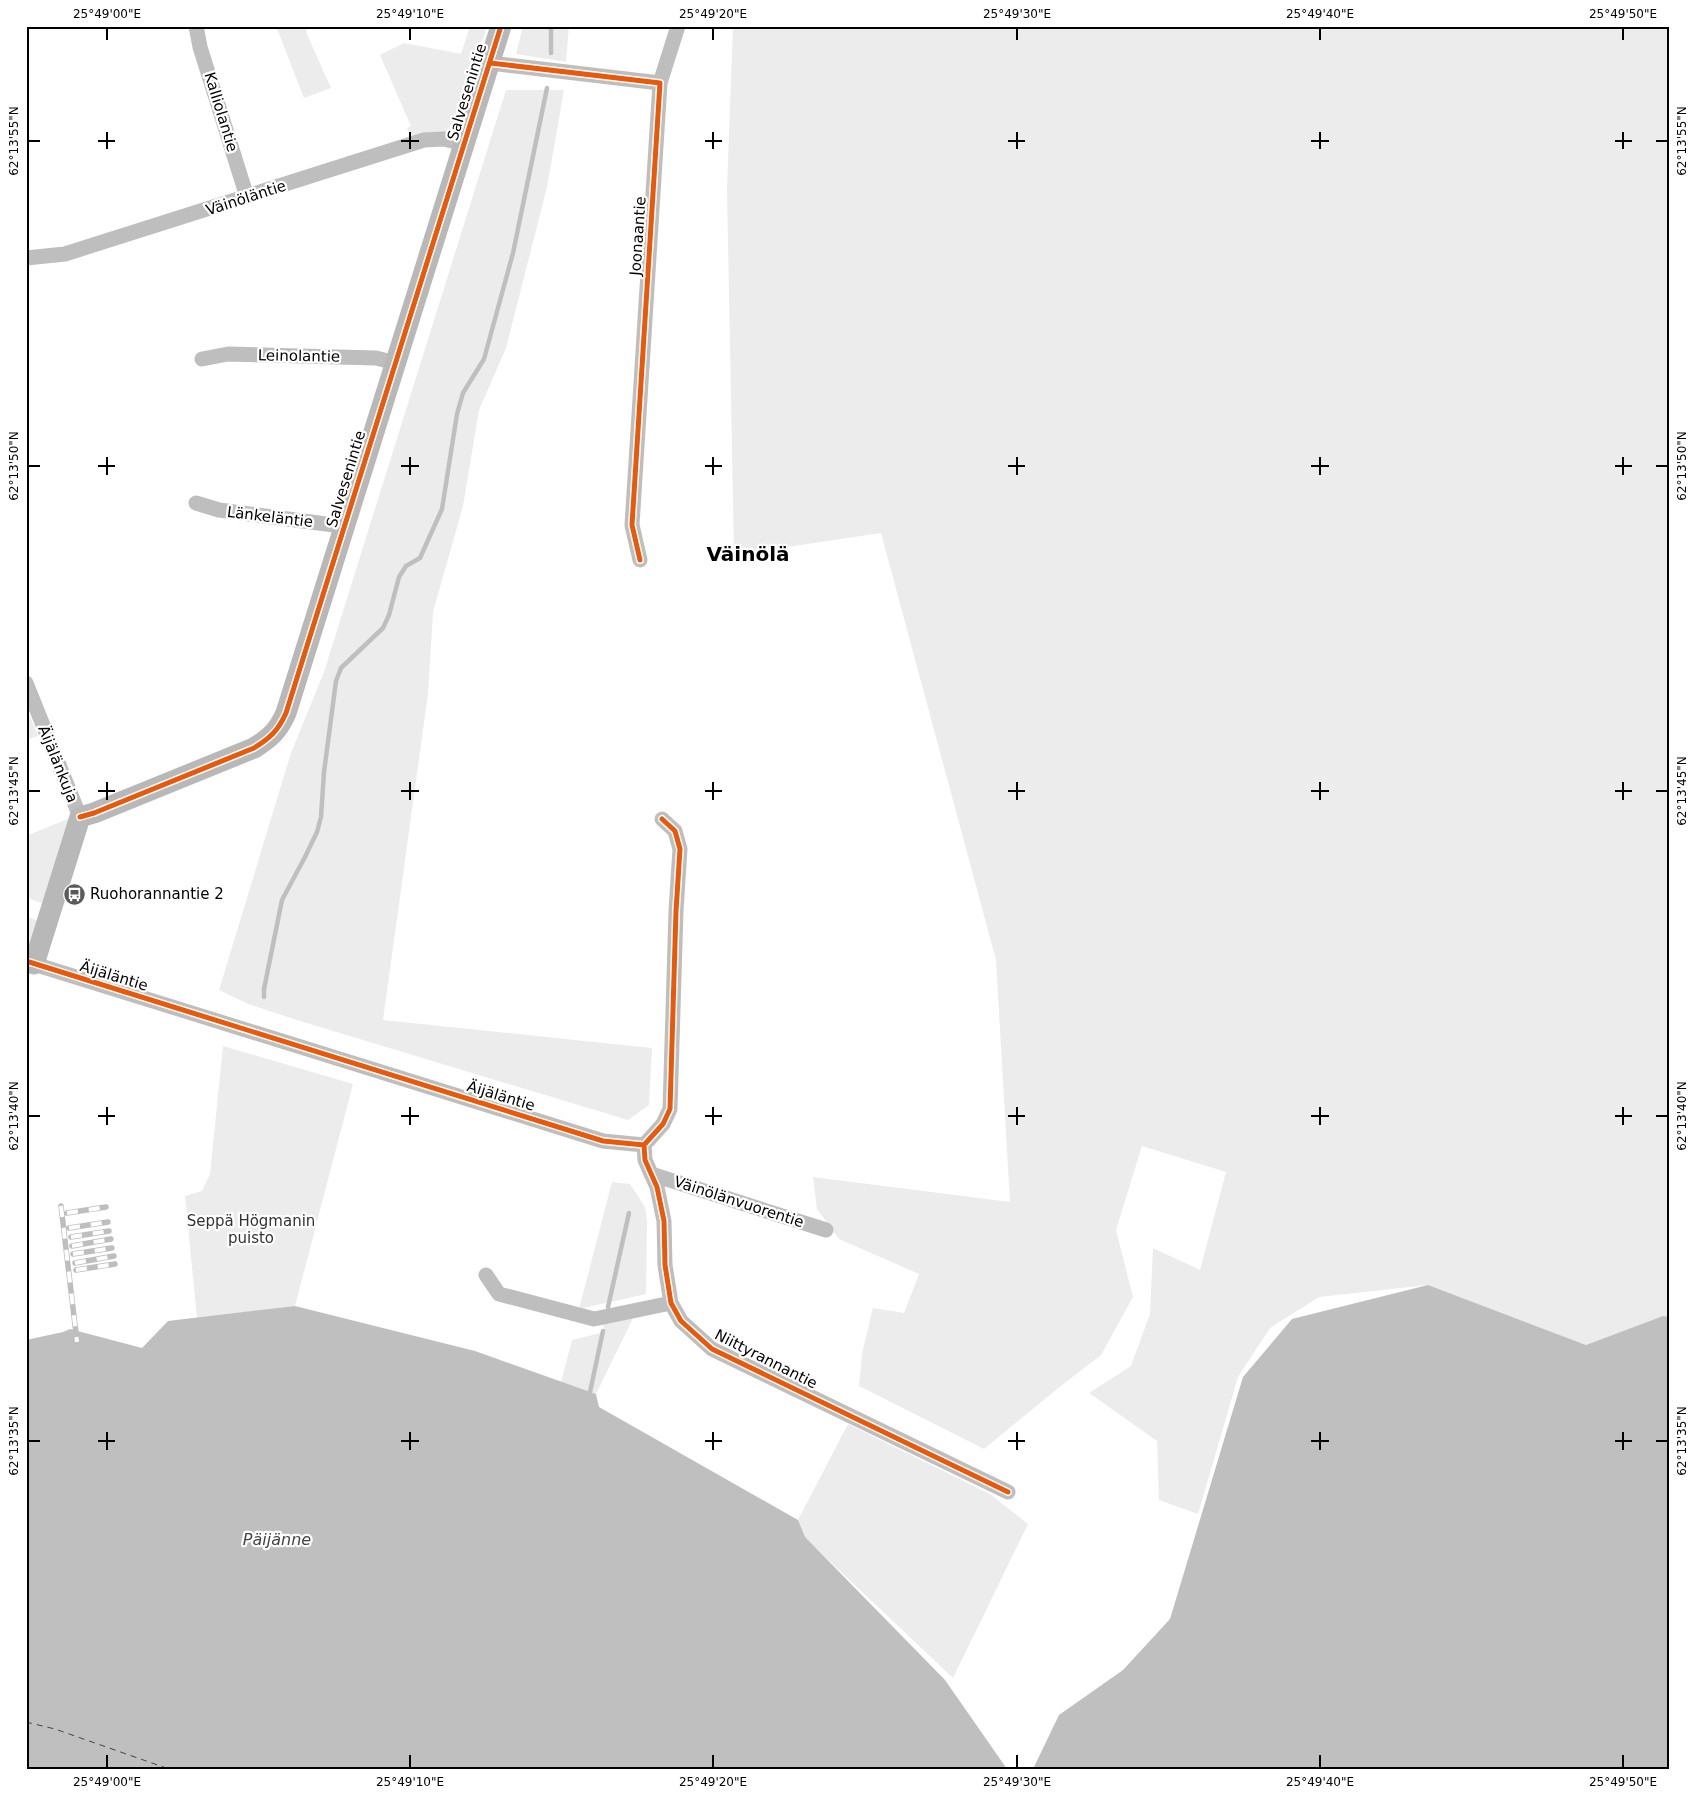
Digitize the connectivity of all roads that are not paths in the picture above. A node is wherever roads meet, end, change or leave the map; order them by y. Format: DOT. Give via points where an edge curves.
graph roads {
  1 [pos="196,26"];
  2 [pos="501,26"];
  3 [pos="678,26"];
  4 [pos="490,63"];
  5 [pos="660,83"];
  6 [pos="464,144"];
  7 [pos="247,197"];
  8 [pos="26,258"];
  9 [pos="202,359"];
  10 [pos="396,363"];
  11 [pos="196,503"];
  12 [pos="344,528"];
  13 [pos="640,560"];
  14 [pos="26,683"];
  15 [pos="80,817"];
  16 [pos="662,819"];
  17 [pos="30,963"];
  18 [pos="644,1145"];
  19 [pos="652,1174"];
  20 [pos="826,1230"];
  21 [pos="486,1275"];
  22 [pos="671,1303"];
  23 [pos="1008,1492"];
  1 -- 7 [label="street, Kalliolantie"];
  2 -- 4 [label="street, Salvesenintie"];
  3 -- 5 [label="street, Joonaantie"];
  4 -- 5 [label="street"];
  4 -- 6 [label="street, Salvesenintie"];
  5 -- 13 [label="street, Joonaantie" via="632,525"];
  6 -- 7 [label="street, Väinöläntie" via="444,139 424,140"];
  6 -- 10 [label="street, Salvesenintie"];
  7 -- 8 [label="street, Väinöläntie" via="65,254"];
  9 -- 10 [label="street, Leinolantie" via="228,354 376,358"];
  10 -- 12 [label="street, Salvesenintie"];
  11 -- 12 [label="street, Länkeläntie" via="219,510"];
  12 -- 15 [label="street, Salvesenintie" via="280,727 254,748"];
  14 -- 15 [label="street, Äijälänkuja"];
  15 -- 17 [label="street"];
  16 -- 18 [label="street" via="675,830 680,848 670,1109 663,1124"];
  17 -- 18 [label="street, Äijäläntie" via="603,1141"];
  18 -- 19 [label="street, Niittyrannantie" via="645,1160"];
  19 -- 20 [label="street, Väinölänvuorentie"];
  19 -- 22 [label="street, Niittyrannantie" via="664,1221 665,1265"];
  21 -- 22 [label="street" via="500,1294 594,1319"];
  22 -- 23 [label="street, Niittyrannantie" via="681,1321 712,1349"];
}
